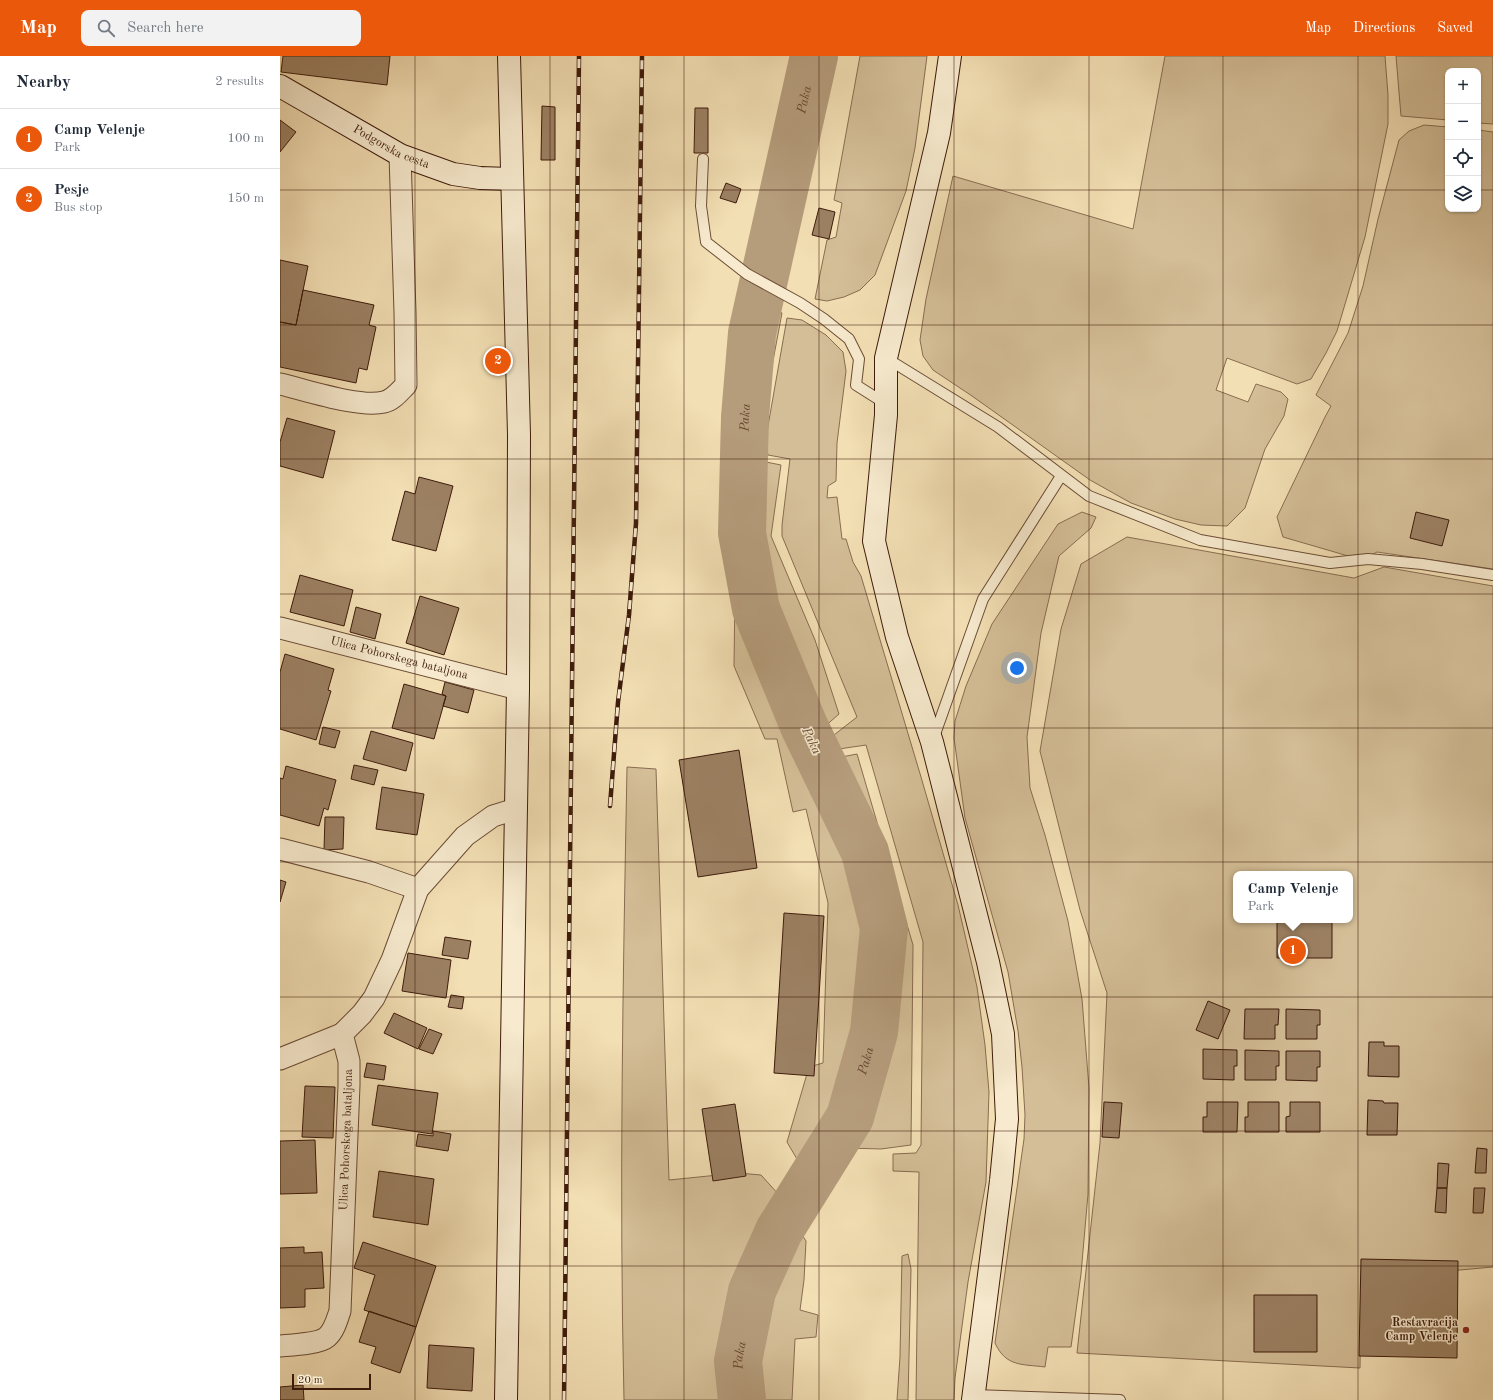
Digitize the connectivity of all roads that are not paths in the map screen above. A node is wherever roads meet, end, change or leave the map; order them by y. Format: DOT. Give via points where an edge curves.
graph roads {
  1 [pos="509,56"];
  2 [pos="950,56"];
  3 [pos="280,86"];
  4 [pos="400,155"];
  5 [pos="703,159"];
  6 [pos="512,179"];
  7 [pos="886,358"];
  8 [pos="280,384"];
  9 [pos="886,404"];
  10 [pos="1061,476"];
  11 [pos="1493,575"];
  12 [pos="280,628"];
  13 [pos="518,689"];
  14 [pos="932,742"];
  15 [pos="516,808"];
  16 [pos="280,848"];
  17 [pos="418,889"];
  18 [pos="342,1034"];
  19 [pos="280,1059"];
  20 [pos="280,1346"];
  21 [pos="973,1397"];
  22 [pos="506,1400"];
  23 [pos="1120,1400"];
  1 -- 6 [label="street"];
  2 -- 7 [label="street" via="939,133"];
  3 -- 4 [label="street, Podgorska cesta"];
  4 -- 6 [label="street, Podgorska cesta" via="453,174"];
  4 -- 8 [label="street" via="406,386 396,397 384,402 357,402"];
  5 -- 9 [label="lane" via="701,206 706,242 747,274 800,303 849,339 859,359 856,384"];
  6 -- 13 [label="street" via="519,435"];
  7 -- 9 [label="street"];
  7 -- 10 [label="lane" via="998,427"];
  9 -- 14 [label="street" via="874,541 897,637"];
  10 -- 11 [label="lane" via="1089,496 1200,540 1330,563 1368,559"];
  10 -- 14 [label="lane" via="983,599"];
  12 -- 13 [label="street, Ulica Pohorskega bataljona"];
  13 -- 15 [label="street"];
  14 -- 21 [label="street" via="988,962 1003,1034 1007,1119"];
  15 -- 17 [label="street" via="493,816 464,836"];
  15 -- 22 [label="street"];
  16 -- 17 [label="street" via="369,872"];
  17 -- 18 [label="street" via="392,960 374,998"];
  18 -- 19 [label="street"];
  18 -- 20 [label="street, Ulica Pohorskega bataljona" via="349,1061 349,1085 340,1311 327,1338 306,1344"];
  21 -- 23 [label="lane"];
}
